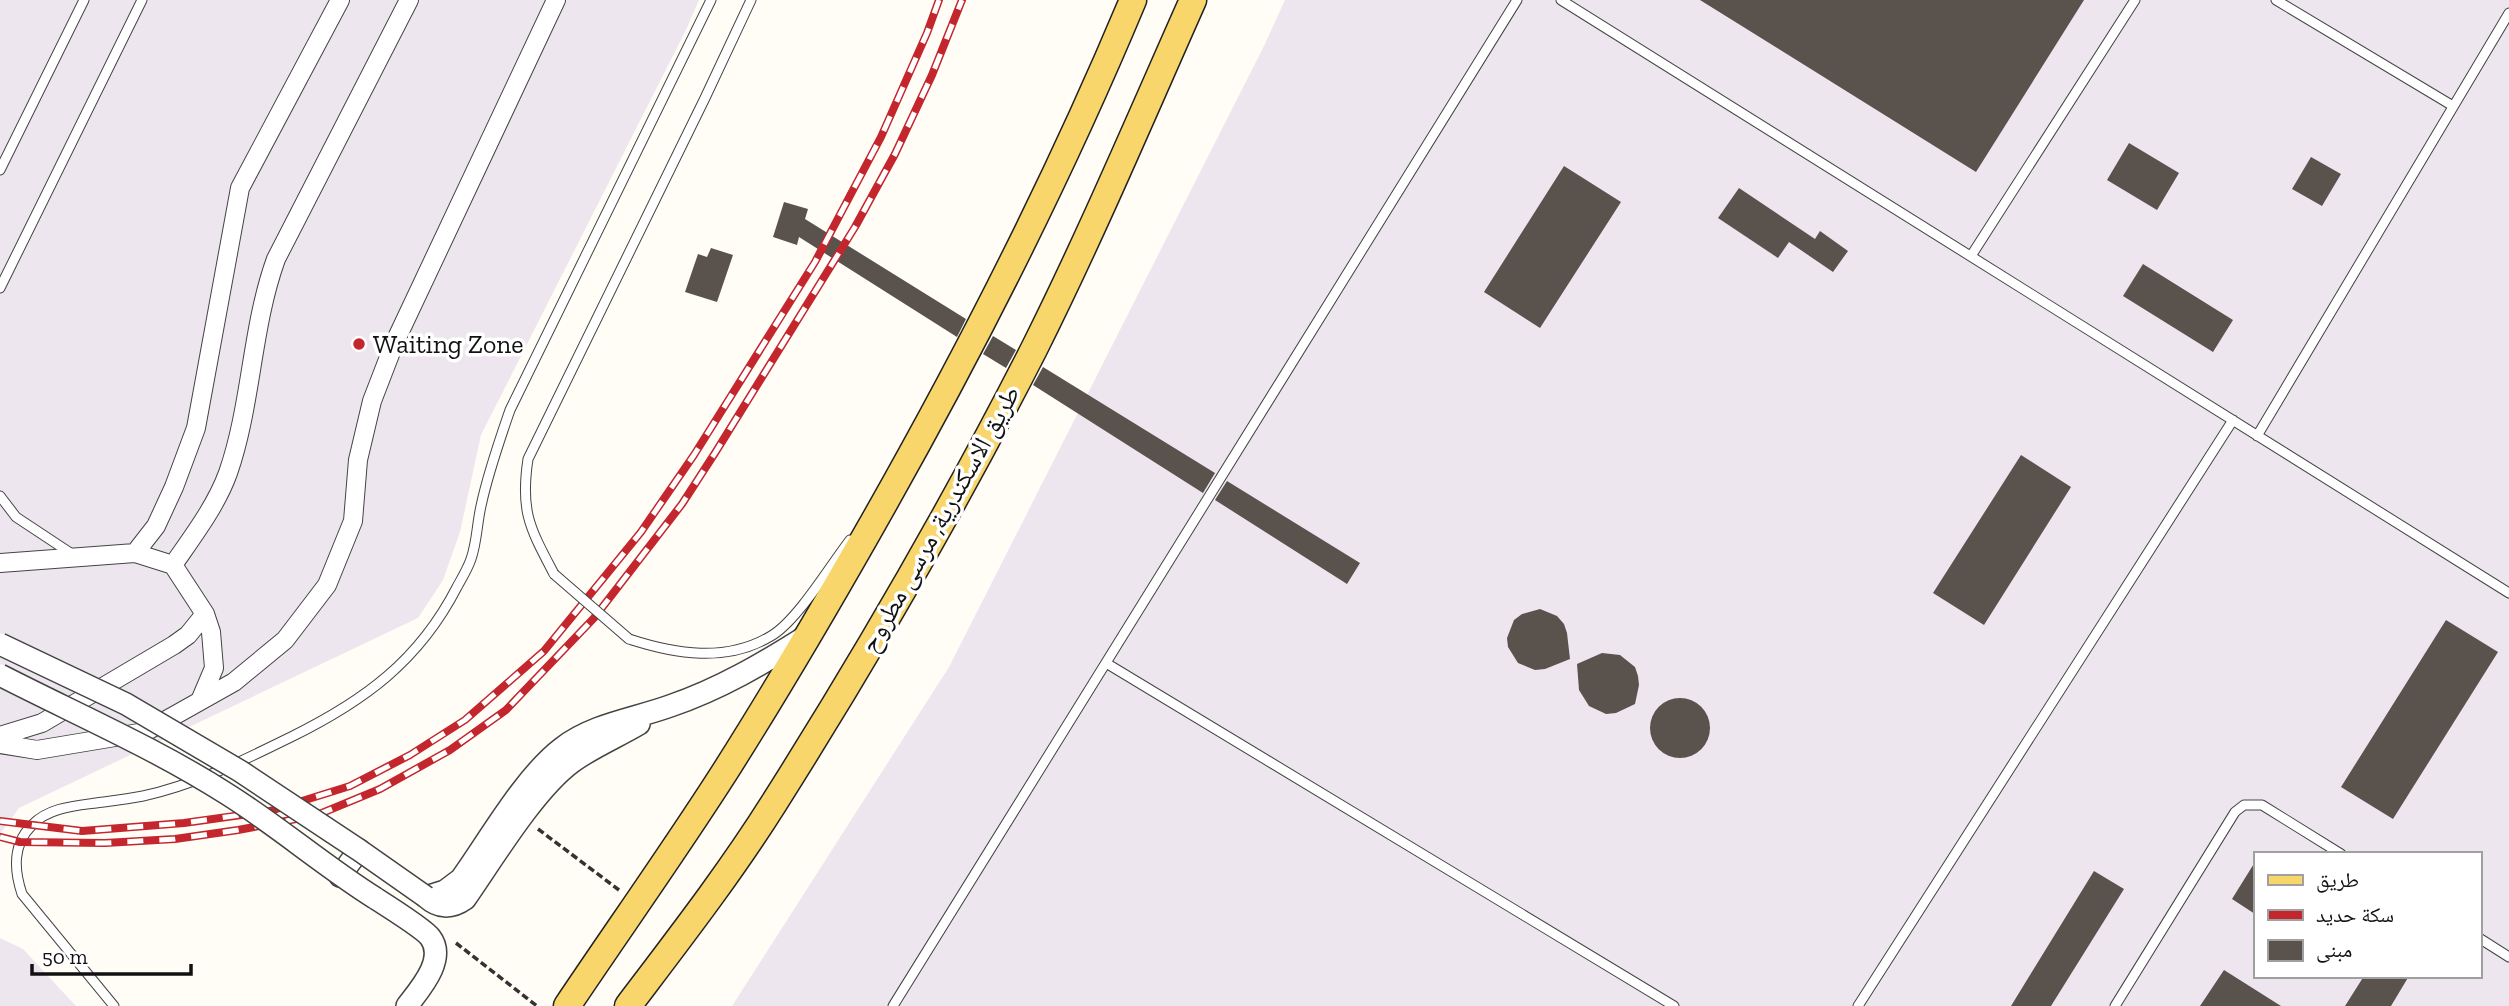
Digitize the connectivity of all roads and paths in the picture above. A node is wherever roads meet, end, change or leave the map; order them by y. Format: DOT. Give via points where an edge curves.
graph roads {
  1 [pos="84,0"];
  2 [pos="142,0"];
  3 [pos="340,0"];
  4 [pos="409,0"];
  5 [pos="556,0"];
  6 [pos="712,0"];
  7 [pos="751,0"];
  8 [pos="1133,0"];
  9 [pos="1193,0"];
  10 [pos="1517,0"];
  11 [pos="1561,0"];
  12 [pos="2135,0"];
  13 [pos="2276,0"];
  14 [pos="2509,13"];
  15 [pos="2453,106"];
  16 [pos="0,170"];
  17 [pos="1971,256"];
  18 [pos="0,288"];
  19 [pos="2233,421"];
  20 [pos="2257,436"];
  21 [pos="909,460"];
  22 [pos="0,496"];
  23 [pos="135,553"];
  24 [pos="76,557"];
  25 [pos="0,563"];
  26 [pos="173,565"];
  27 [pos="2509,593"];
  28 [pos="205,614"];
  29 [pos="810,634"];
  30 [pos="0,644"];
  31 [pos="1106,663"];
  32 [pos="0,675"];
  33 [pos="200,701"];
  34 [pos="670,706"];
  35 [pos="0,736"];
  36 [pos="0,744"];
  37 [pos="523,817"];
  38 [pos="359,850"];
  39 [pos="2338,852"];
  40 [pos="340,876"];
  41 [pos="426,897"];
  42 [pos="635,903"];
  43 [pos="430,937"];
  44 [pos="2481,940"];
  45 [pos="2509,957"];
  46 [pos="114,1006"];
  47 [pos="407,1006"];
  48 [pos="537,1006"];
  49 [pos="567,1006"];
  50 [pos="628,1006"];
  51 [pos="892,1006"];
  52 [pos="1674,1006"];
  53 [pos="1857,1006"];
  54 [pos="2116,1006"];
  1 -- 16 [label="lane"];
  2 -- 18 [label="lane"];
  3 -- 23 [label="street" via="240,188 196,428 156,526"];
  4 -- 26 [label="street" via="275,258 227,474"];
  5 -- 33 [label="street" via="394,344 372,401 358,460 353,521 327,585 285,640 233,682"];
  6 -- 46 [label="lane" via="510,410 483,496 471,559 442,617 400,667 348,706 293,736 220,772 144,796 47,813 31,825 20,842 15,859 22,894"];
  7 -- 21 [label="lane, bridge" via="528,459 523,490 527,517 554,574 629,639 675,652 714,654 772,636 793,616"];
  8 -- 21 [label="main road" via="1052,183"];
  9 -- 50 [label="main road, طريق الاسكندرية, مرسى مطروح" via="1102,208 961,487 773,805"];
  10 -- 31 [label="lane"];
  11 -- 17 [label="lane"];
  12 -- 17 [label="lane"];
  13 -- 15 [label="lane"];
  14 -- 15 [label="lane"];
  15 -- 20 [label="lane"];
  17 -- 19 [label="lane"];
  19 -- 20 [label="lane"];
  19 -- 53 [label="lane"];
  20 -- 27 [label="lane"];
  21 -- 29 [label="main road"];
  22 -- 24 [label="lane" via="16,517"];
  23 -- 24 [label="street"];
  23 -- 26 [label="street"];
  24 -- 25 [label="street"];
  26 -- 28 [label="street"];
  28 -- 33 [label="street" via="214,668"];
  28 -- 35 [label="street" via="174,645 41,723"];
  29 -- 34 [label="street" via="744,674"];
  29 -- 42 [label="main road" via="726,771"];
  30 -- 38 [label="street, bridge" via="126,704 240,771"];
  31 -- 51 [label="lane"];
  31 -- 52 [label="lane"];
  32 -- 40 [label="street, bridge" via="227,794"];
  33 -- 36 [label="street" via="145,732 37,750"];
  34 -- 37 [label="street" via="571,763"];
  34 -- 41 [label="street" via="596,729 563,747 538,771 461,879"];
  37 -- 41 [label="street" via="465,900 449,907"];
  37 -- 42 [label="path"];
  38 -- 40 [label="street"];
  38 -- 41 [label="street, bridge"];
  39 -- 54 [label="lane" via="2262,805 2244,805 2235,812"];
  40 -- 43 [label="street, bridge"];
  42 -- 49 [label="main road"];
  43 -- 47 [label="street" via="435,953 432,970"];
  43 -- 48 [label="path" via="453,941"];
  44 -- 45 [label="lane"];
}
